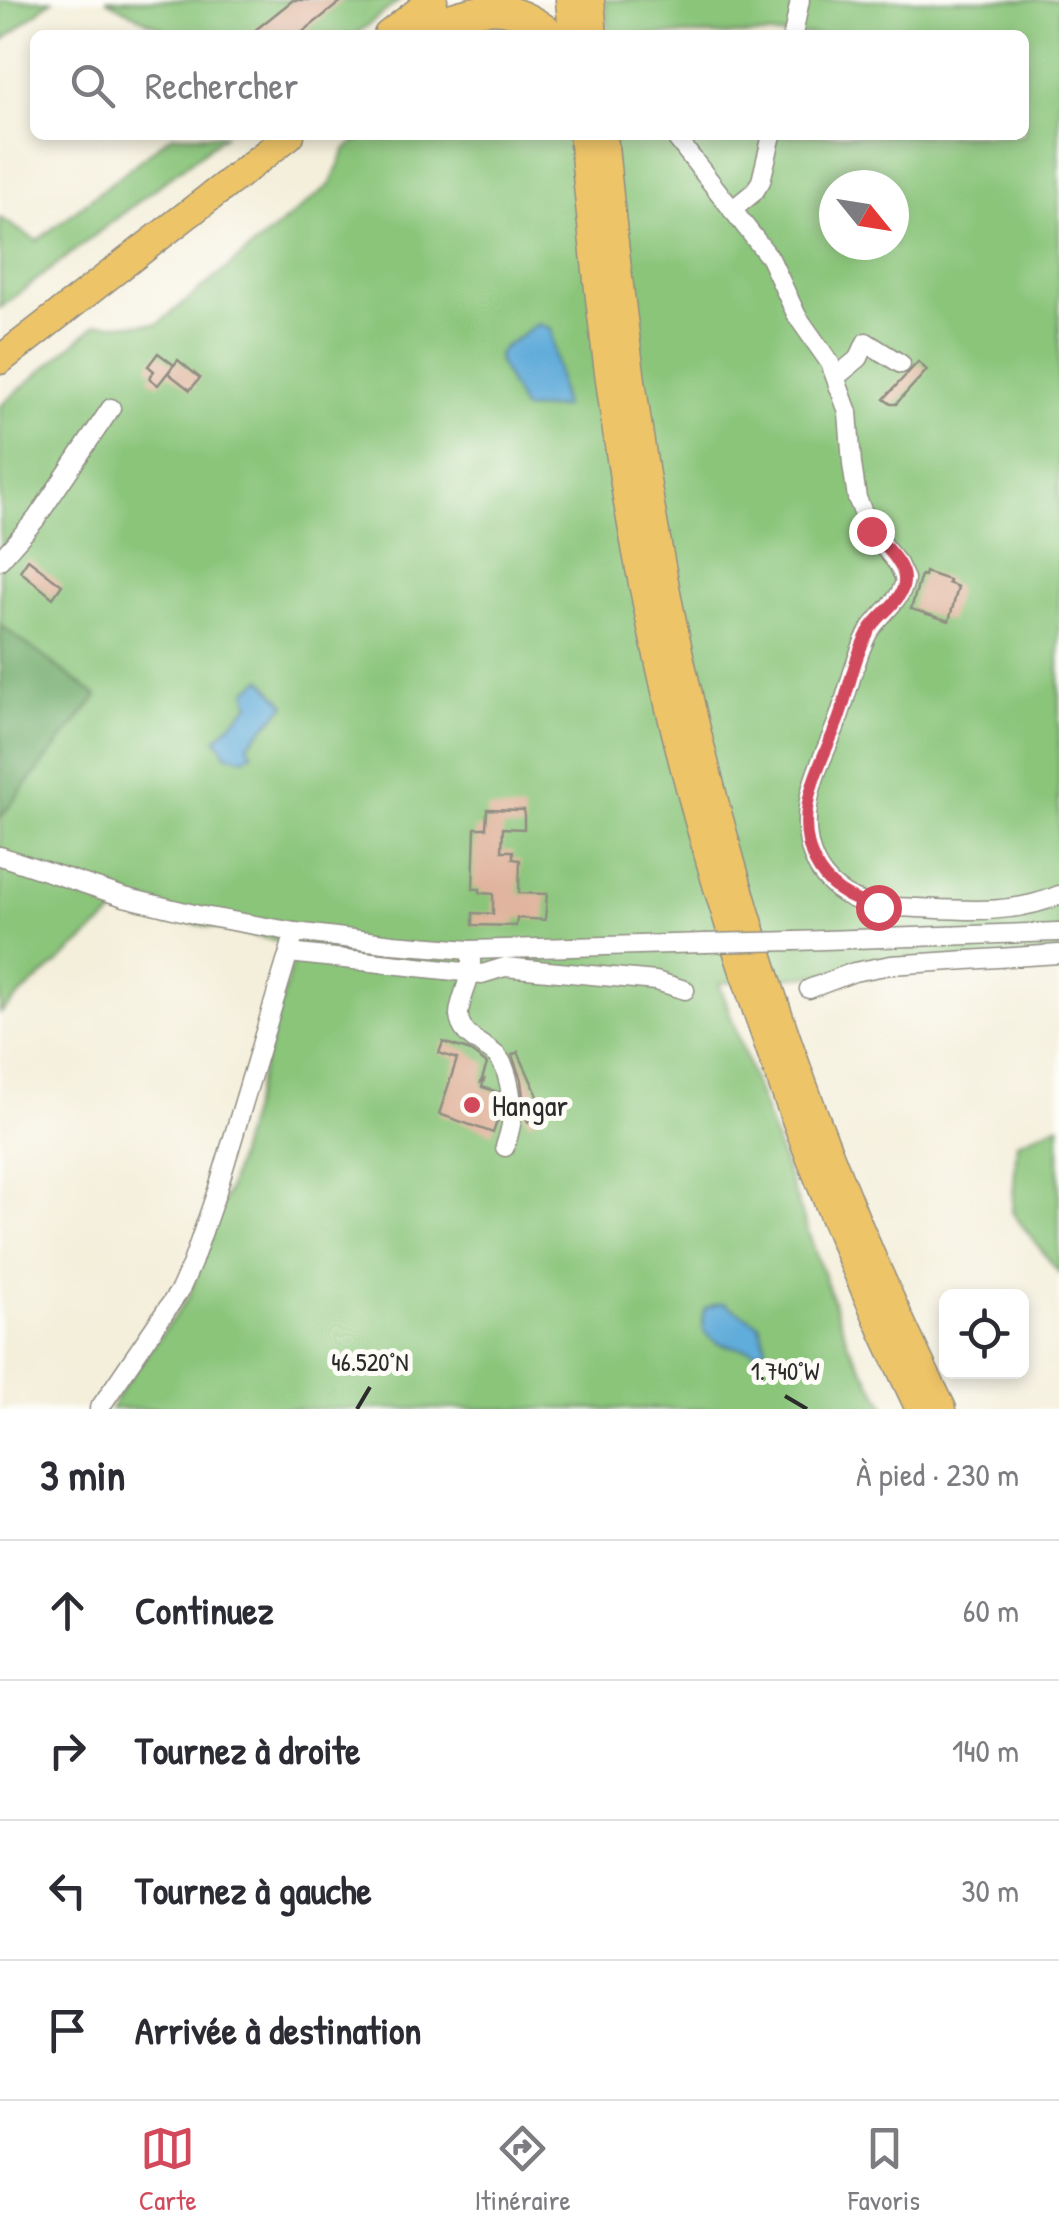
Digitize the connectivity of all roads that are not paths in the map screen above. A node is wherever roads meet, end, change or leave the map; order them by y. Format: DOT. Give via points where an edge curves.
graph roads {
  1 [pos="464,0"];
  2 [pos="570,0"];
  3 [pos="590,0"];
  4 [pos="800,0"];
  5 [pos="428,19"];
  6 [pos="400,30"];
  7 [pos="547,30"];
  8 [pos="573,30"];
  9 [pos="593,30"];
  10 [pos="793,30"];
  11 [pos="253,140"];
  12 [pos="284,140"];
  13 [pos="588,140"];
  14 [pos="678,140"];
  15 [pos="771,140"];
  16 [pos="729,207"];
  17 [pos="0,336"];
  18 [pos="0,360"];
  19 [pos="902,364"];
  20 [pos="836,377"];
  21 [pos="111,408"];
  22 [pos="0,560"];
  23 [pos="0,856"];
  24 [pos="1059,895"];
  25 [pos="295,932"];
  26 [pos="1059,932"];
  27 [pos="470,950"];
  28 [pos="289,953"];
  29 [pos="1059,954"];
  30 [pos="472,971"];
  31 [pos="809,989"];
  32 [pos="686,990"];
  33 [pos="505,1147"];
  34 [pos="99,1409"];
  35 [pos="920,1409"];
  36 [pos="942,1409"];
  1 -- 5 [label="highway"];
  2 -- 8 [label="highway"];
  3 -- 9 [label="highway"];
  4 -- 10 [label="street"];
  5 -- 6 [label="highway"];
  5 -- 7 [label="highway" via="498,6 530,16"];
  11 -- 17 [label="highway"];
  12 -- 18 [label="highway"];
  13 -- 35 [label="highway" via="605,348 629,506 692,795 787,1096"];
  13 -- 36 [label="highway" via="614,254 682,668 707,774 805,1088"];
  14 -- 16 [label="street"];
  15 -- 16 [label="street" via="762,181"];
  16 -- 20 [label="street" via="770,258"];
  19 -- 20 [label="street" via="866,342 859,358"];
  20 -- 24 [label="street" via="848,412 857,498 905,579 864,642 814,782 808,831 815,864 839,892 878,907 1008,909"];
  21 -- 22 [label="street"];
  23 -- 25 [label="street" via="124,897"];
  25 -- 27 [label="street"];
  25 -- 28 [label="street"];
  26 -- 27 [label="street, bridge"];
  27 -- 30 [label="street"];
  28 -- 30 [label="street"];
  28 -- 34 [label="street" via="192,1264"];
  29 -- 31 [label="street" via="892,965"];
  30 -- 32 [label="street" via="505,966"];
  30 -- 33 [label="street" via="459,1014 471,1038 504,1067 513,1118"];
}
